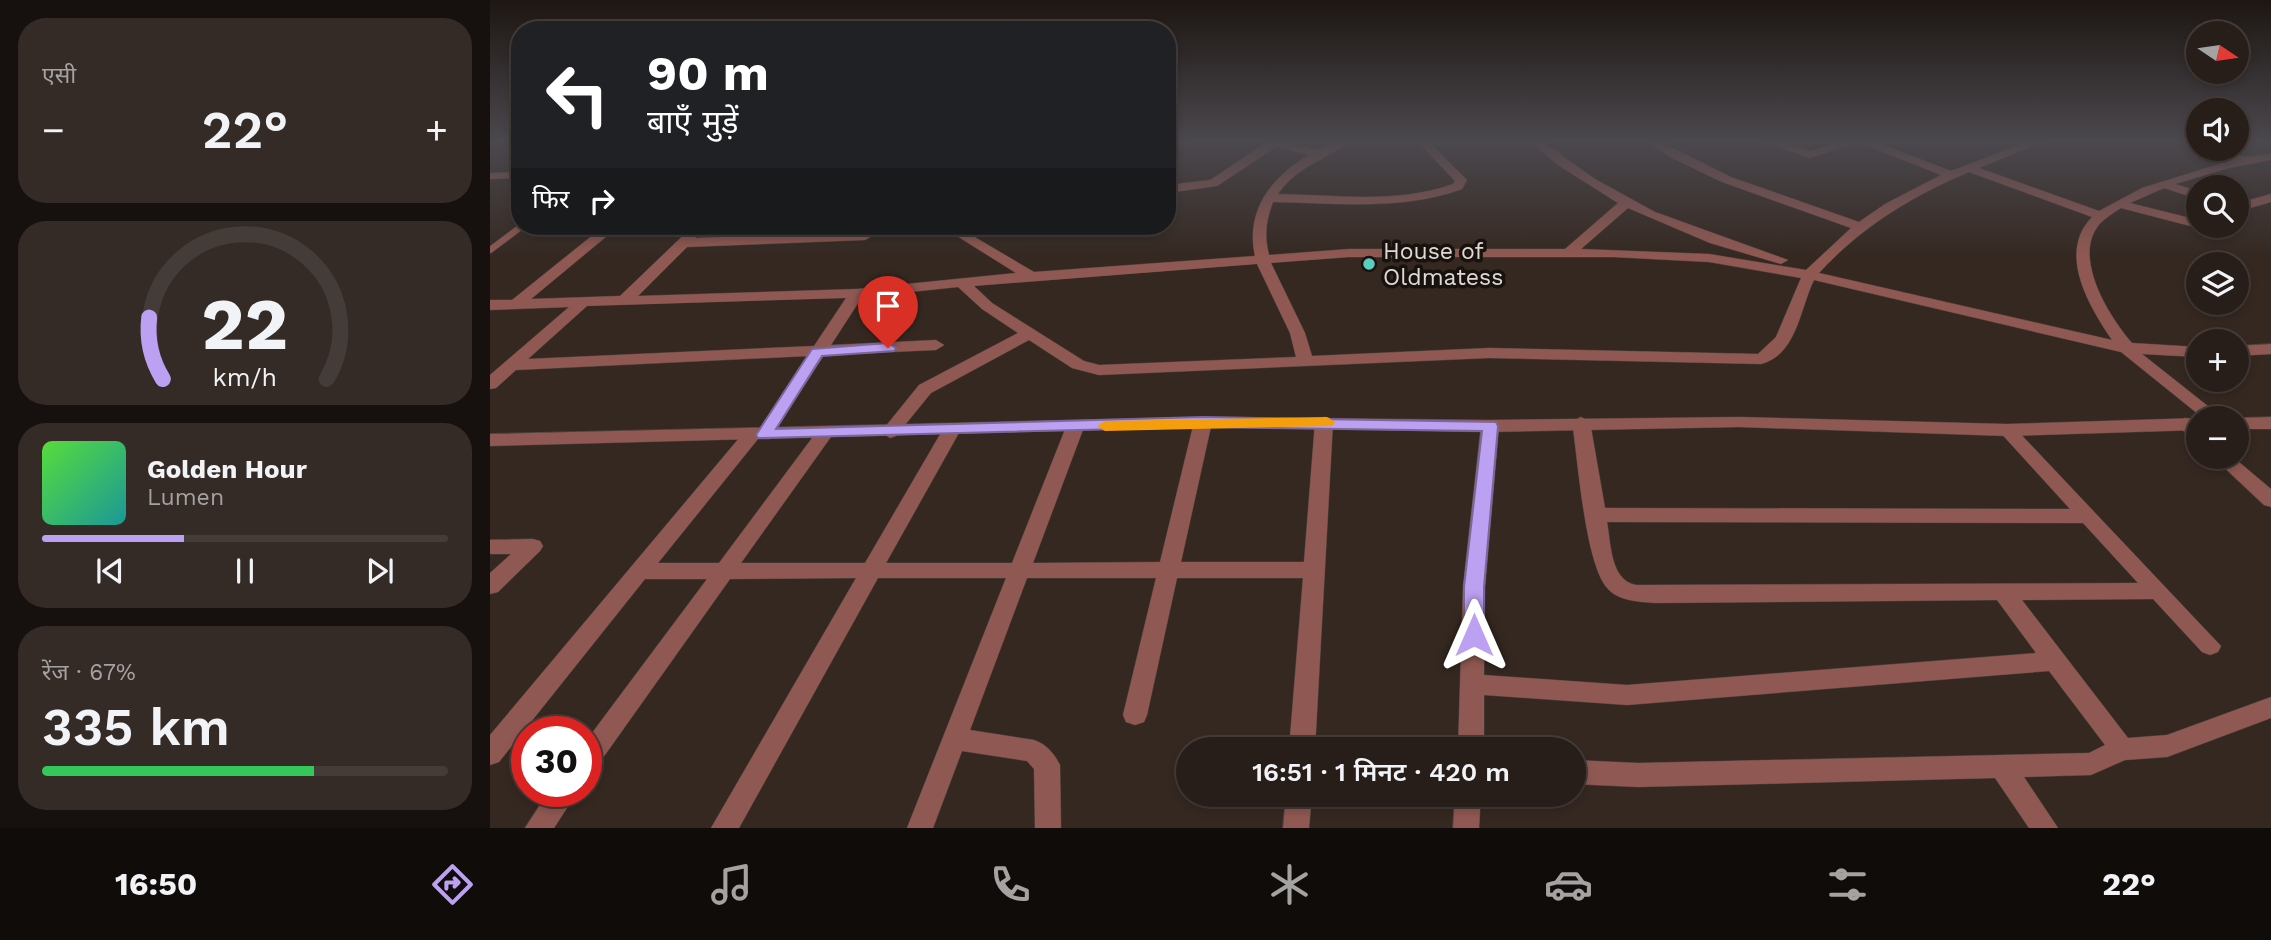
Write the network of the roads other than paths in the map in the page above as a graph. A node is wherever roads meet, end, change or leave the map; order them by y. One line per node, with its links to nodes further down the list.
1 (1218, 180): 10 (street)
2 (1283, 180): 12 (street)
3 (1461, 180): 12 (street)
4 (1587, 180): 14 (street)
5 (1727, 180): 19 (street)
6 (1942, 180): 19 (street)
7 (2001, 180): 17 (street)
8 (2182, 180): 9 (street)
9 (2166, 185): 11 (street); 15 (street)
10 (1176, 188)
11 (2186, 191)
12 (1268, 198): 28 (street)
13 (2271, 198): 16 (street)
14 (1626, 203): 27 (street); 29 (street)
15 (2119, 204): 17 (street); 18 (street)
16 (2249, 204)
17 (2099, 215): 39 (street)
18 (2186, 221)
19 (1859, 226): 29 (street)
20 (511, 234): 26 (lane)
21 (601, 235): 34 (street)
22 (691, 235): 25 (street)
23 (962, 235): 30 (street)
24 (864, 236): 25 (street)
25 (683, 243): 33 (street)
26 (490, 250)
27 (1568, 253): 28 (street); 29 (street)
28 (1262, 259): 30 (street); 44 (street)
29 (1812, 272): 39 (street); 44 (street)
30 (1031, 276): 31 (street)
31 (963, 284): 32 (street); 37 (street)
32 (857, 293): 33 (street); 43 (street)
33 (625, 300): 35 (street)
34 (516, 304): 35 (street); 36 (street)
35 (581, 304): 45 (street)
36 (490, 305)
37 (1030, 333): 44 (street); 58 (street)
38 (936, 345): 43 (street)
39 (2127, 348): 42 (street); 47 (street)
40 (2271, 349): 41 (street)
41 (2249, 350)
42 (2186, 351)
43 (817, 352): 45 (street); 60 (street)
44 (1306, 359)
45 (510, 365): 46 (street)
46 (490, 384)
47 (2199, 406)
48 (1203, 422): 49 (street); 54 (street); 67 (street)
49 (1324, 422): 53 (street); 68 (street)
50 (1581, 422): 53 (street); 56 (street); 64 (street)
51 (2249, 423): 52 (street)
52 (2271, 423)
53 (1490, 426): 78 (street)
54 (1075, 427): 57 (street); 72 (street)
55 (2186, 427): 56 (street)
56 (2007, 430): 65 (street)
57 (951, 431): 58 (street); 71 (street)
58 (890, 432): 59 (street)
59 (824, 433): 60 (street); 70 (street)
60 (757, 435): 61 (street); 69 (street)
61 (490, 440)
62 (2236, 469): 63 (street)
63 (2271, 500)
64 (1595, 515): 65 (street); 75 (street)
65 (2089, 516): 74 (street)
66 (490, 547): 73 (street)
67 (1169, 570): 68 (street); 72 (street); 80 (street)
68 (1315, 570): 81 (street)
69 (639, 571): 70 (street); 86 (street)
70 (724, 571): 71 (street); 83 (street)
71 (871, 571): 72 (street); 93 (street)
72 (1020, 571): 84 (street)
73 (490, 586)
74 (2159, 591): 75 (street); 76 (street)
75 (2003, 592): 77 (street)
76 (2210, 646)
77 (2053, 661): 78 (street); 85 (street)
78 (1474, 684): 82 (street)
79 (2271, 707): 85 (street)
80 (1135, 715)
81 (1303, 737)
82 (1472, 737)
83 (602, 739)
84 (955, 739): 94 (street); 95 (street)
85 (2122, 749): 87 (street)
86 (490, 754)
87 (2001, 766): 88 (street); 98 (street)
88 (1586, 773)
89 (553, 807): 92 (street)
90 (1298, 807): 96 (street)
91 (1467, 807): 97 (street)
92 (538, 828)
93 (724, 828)
94 (920, 828)
95 (1048, 828)
96 (1296, 828)
97 (1466, 828)
98 (2045, 828)

